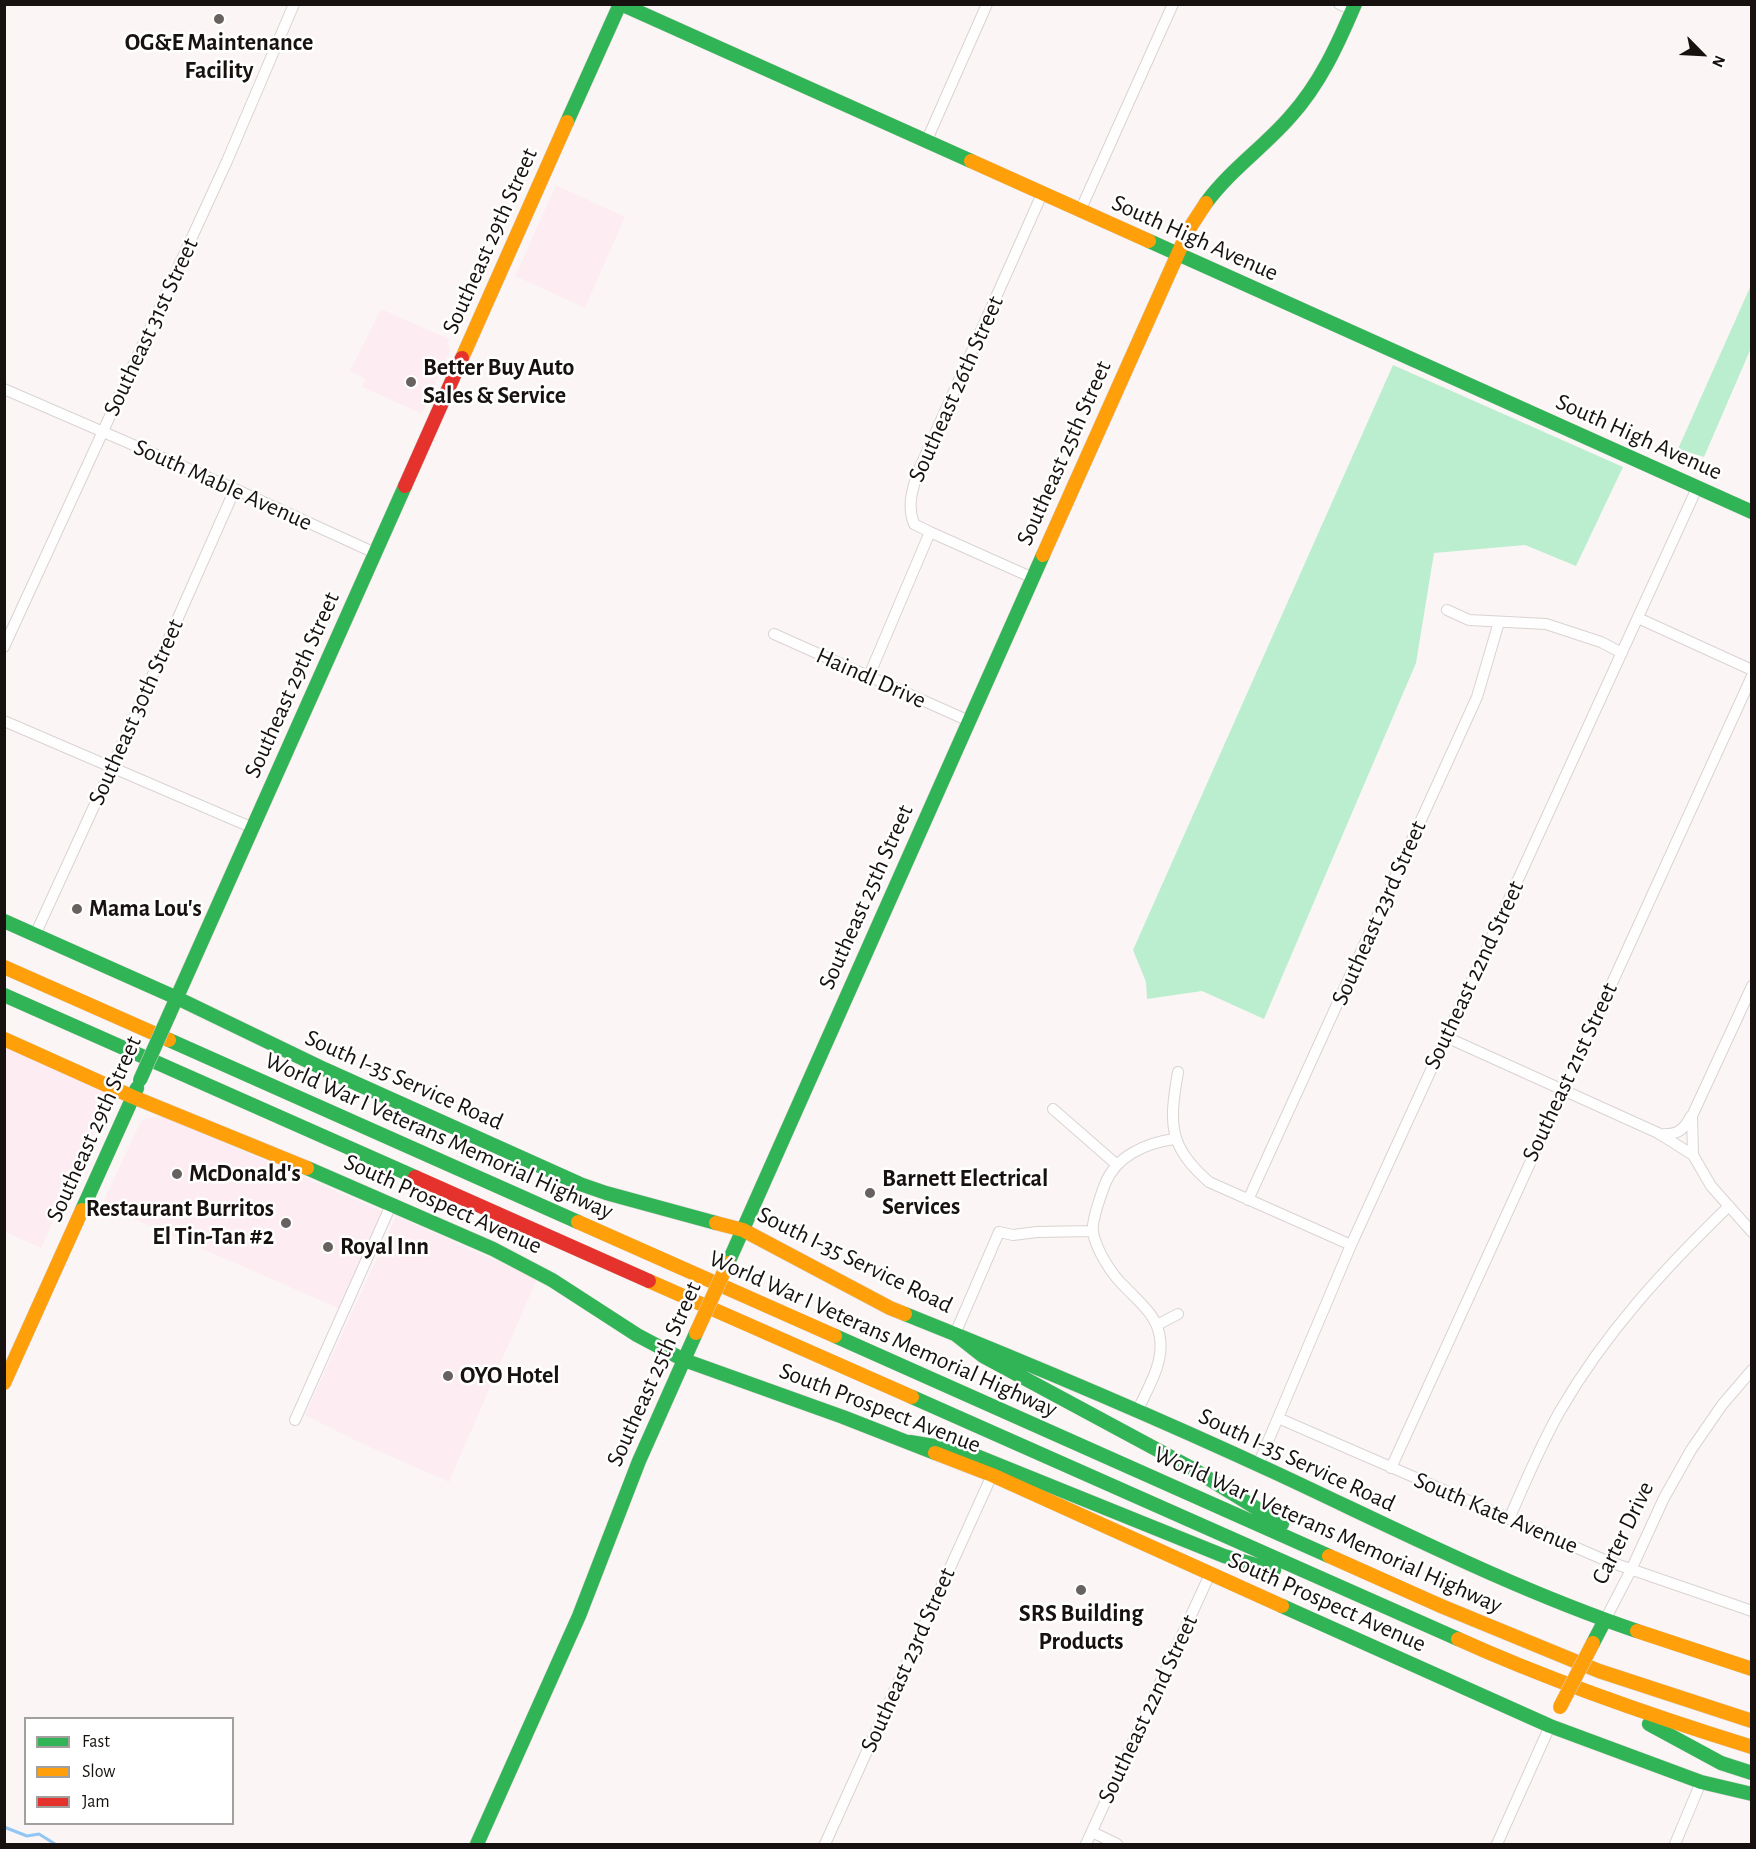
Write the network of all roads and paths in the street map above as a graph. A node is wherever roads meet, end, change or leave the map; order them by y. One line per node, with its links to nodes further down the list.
1 (294, 4): 12 (street, Southeast 31st Street)
2 (620, 4): 7 (main road, South High Avenue); 17 (main road, Southeast 29th Street)
3 (987, 4): 7 (street)
4 (1173, 4): 9 (street)
5 (1339, 4): 6 (street)
6 (1354, 7): 10 (main road, Southeast 25th Street)
7 (926, 142): 8 (main road, South High Avenue)
8 (1042, 194): 9 (main road, South High Avenue); 16 (street, Southeast 26th Street)
9 (1080, 212): 10 (main road, South High Avenue)
10 (1177, 255): 13 (main road, South High Avenue); 18 (main road, Southeast 25th Street)
11 (4, 389): 12 (street, South Mable Avenue)
12 (103, 432): 14 (street, South Mable Avenue); 23 (street, Southeast 31st Street)
13 (1696, 488): 15 (main road, South High Avenue); 20 (street, Southeast 22nd Street)
14 (235, 489): 17 (street, South Mable Avenue); 30 (street, Southeast 30th Street)
15 (1751, 511)
16 (930, 532): 18 (street); 27 (street)
17 (375, 553): 31 (main road, Southeast 29th Street)
18 (1033, 578): 29 (main road, Southeast 25th Street)
19 (1447, 610): 21 (street)
20 (1638, 618): 24 (street, Southeast 22nd Street); 25 (street)
21 (1499, 622): 24 (street); 49 (street, Southeast 23rd Street)
22 (774, 634): 27 (street, Haindl Drive)
23 (4, 647)
24 (1622, 653): 38 (street, Southeast 22nd Street)
25 (1752, 670)
26 (1752, 676): 41 (street, Southeast 21st Street)
27 (868, 678): 29 (street, Haindl Drive)
28 (4, 721): 30 (street)
29 (969, 721): 52 (main road, Southeast 25th Street)
30 (112, 767): 31 (street); 33 (street, Southeast 30th Street)
31 (253, 828): 37 (main road, Southeast 29th Street)
32 (4, 921): 33 (main road, South I-35 Service Road)
33 (35, 935): 37 (main road, South I-35 Service Road)
34 (4, 967): 70 (main road, World War I Veterans Memorial Highway)
35 (1752, 986): 44 (street)
36 (4, 995): 73 (main road, World War I Veterans Memorial Highway)
37 (177, 998): 42 (main road, Southeast 29th Street, bridge); 52 (main road, South I-35 Service Road)
38 (1446, 1037): 41 (street); 55 (street, Southeast 22nd Street)
39 (4, 1039): 42 (main road, South Prospect Avenue)
40 (1178, 1072): 46 (street)
41 (1562, 1089): 45 (street); 67 (street, Southeast 21st Street)
42 (133, 1097): 50 (main road, South Prospect Avenue); 61 (main road, Southeast 29th Street)
43 (1053, 1109): 48 (street)
44 (1692, 1116): 45 (street); 47 (street)
45 (1658, 1134): 47 (street)
46 (1174, 1139): 48 (street); 49 (street)
47 (1693, 1155): 51 (street)
48 (1116, 1164): 53 (street)
49 (1248, 1200): 55 (street)
50 (391, 1205): 59 (main road, South Prospect Avenue); 64 (street)
51 (1729, 1206): 54 (street); 69 (street)
52 (743, 1230): 58 (main road, South I-35 Service Road); 59 (main road, Southeast 25th Street, bridge)
53 (1092, 1231): 57 (street); 58 (street)
54 (1752, 1232)
55 (1351, 1245): 63 (street, Southeast 22nd Street)
56 (1178, 1314): 57 (street)
57 (1157, 1325): 62 (street)
58 (955, 1334): 62 (main road, South I-35 Service Road); 70 (main road)
59 (684, 1360): 65 (main road, South Prospect Avenue); 85 (main road, Southeast 25th Street)
60 (1752, 1370): 71 (street, Carter Drive)
61 (4, 1383)
62 (1137, 1412): 66 (main road, South I-35 Service Road)
63 (1278, 1418): 66 (street, Southeast 22nd Street); 67 (street, South Kate Avenue)
64 (295, 1420)
65 (910, 1442): 68 (main road, South Prospect Avenue); 73 (main road)
66 (1258, 1465): 75 (main road, South I-35 Service Road)
67 (1391, 1468): 69 (street, South Kate Avenue)
68 (992, 1475): 72 (main road, South Prospect Avenue); 86 (street, Southeast 23rd Street)
69 (1509, 1519): 71 (street, South Kate Avenue)
70 (1348, 1564): 78 (main road, World War I Veterans Memorial Highway)
71 (1631, 1570): 74 (street, South Kate Avenue); 75 (street, Carter Drive)
72 (1210, 1574): 79 (main road, South Prospect Avenue); 84 (street, Southeast 22nd Street)
73 (1335, 1586): 77 (main road, World War I Veterans Memorial Highway)
74 (1752, 1611)
75 (1605, 1620): 76 (main road, South I-35 Service Road); 79 (main road, Carter Drive, bridge)
76 (1752, 1669)
77 (1591, 1693): 80 (main road, World War I Veterans Memorial Highway); 81 (main road)
78 (1752, 1721)
79 (1550, 1726): 82 (main road, South Prospect Avenue); 89 (street)
80 (1752, 1747)
81 (1752, 1773)
82 (1701, 1782): 83 (main road, South Prospect Avenue); 90 (street)
83 (1752, 1794)
84 (1092, 1832): 87 (street, Southeast 22nd Street); 88 (street)
85 (477, 1845)
86 (825, 1845)
87 (1086, 1845)
88 (1117, 1845)
89 (1497, 1845)
90 (1675, 1845)

